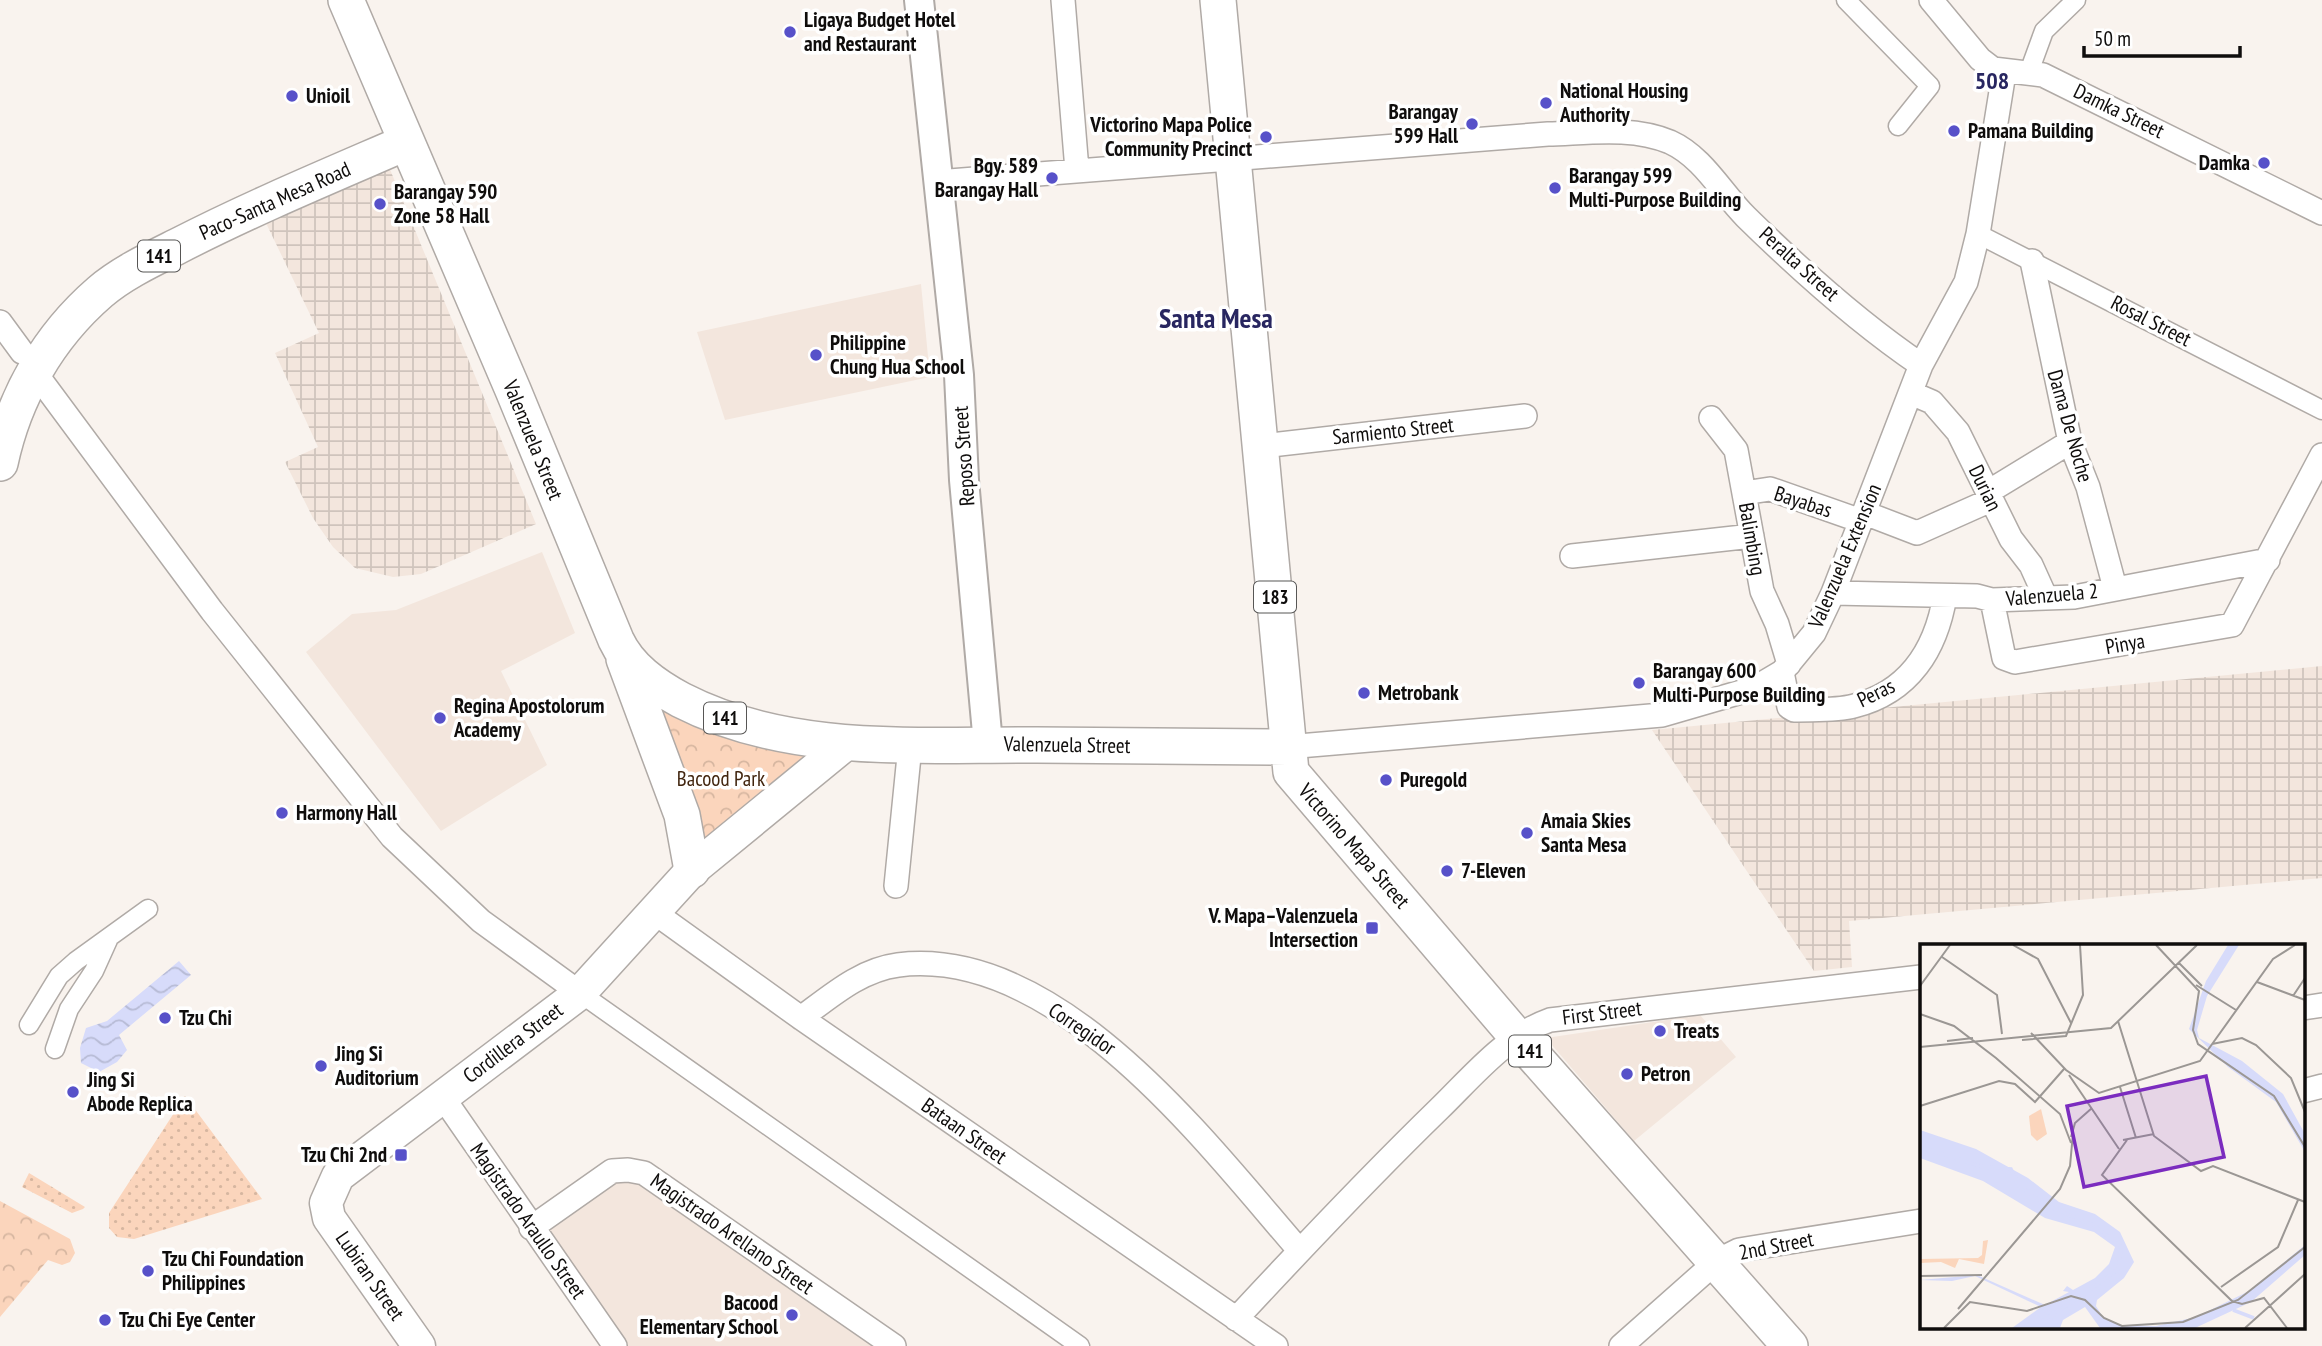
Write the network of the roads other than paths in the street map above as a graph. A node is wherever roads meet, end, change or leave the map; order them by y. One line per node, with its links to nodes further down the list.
1 (346, 0): 11 (main road, Valenzuela Street)
2 (919, 0): 14 (street, Reposo Street)
3 (1063, 0): 13 (street)
4 (1218, 0): 12 (main road, Victorino Mapa Street / 183)
5 (1846, 0): 10 (street)
6 (1931, 0): 9 (street)
7 (2076, 0): 8 (street)
8 (2029, 72): 9 (street, Damka Street); 15 (street, Damka Street)
9 (2004, 73): 16 (street, Valenzuela Extension)
10 (1898, 126)
11 (402, 134): 19 (main road, Paco-Santa Mesa Road / 141); 41 (main road, Valenzuela Street / 141)
12 (1232, 157): 13 (street, Peralta Street); 20 (street, Peralta Street); 27 (main road, Victorino Mapa Street / 183)
13 (1077, 170): 14 (street, Peralta Street)
14 (937, 182): 44 (street, Reposo Street)
15 (2322, 213)
16 (1978, 234): 17 (street, Rosal Street); 20 (street, Valenzuela Extension)
17 (2032, 261): 23 (street, Rosal Street); 26 (street, Dama De Noche)
18 (0, 322): 19 (street)
19 (28, 361): 21 (main road, Paco-Santa Mesa Road / 141); 29 (main road, Paco-Santa Mesa Road / 141); 53 (street)
20 (1921, 365): 22 (street, Valenzuela Extension)
21 (0, 391)
22 (1911, 393): 31 (street, Durian); 32 (street, Valenzuela Extension)
23 (2322, 410)
24 (1525, 416): 27 (street, Sarmiento Street)
25 (1711, 418): 30 (street, Balimbing)
26 (2070, 442): 31 (street, Bayabas); 36 (street, Dama De Noche)
27 (1262, 446): 46 (main road, Victorino Mapa Street / 183)
28 (2322, 455): 35 (street)
29 (0, 461)
30 (1744, 493): 32 (street, Bayabas); 33 (street, Balimbing)
31 (1989, 496): 32 (street, Bayabas); 39 (street, Durian)
32 (1863, 517): 37 (street, Valenzuela Extension)
33 (1752, 536): 34 (street); 42 (street, Balimbing)
34 (1572, 556)
35 (2268, 560): 36 (street, Valenzuela 2); 40 (street, Pinya)
36 (2115, 589): 39 (street, Valenzuela 2)
37 (1833, 593): 38 (street, Valenzuela 2); 42 (street, Valenzuela Extension)
38 (1945, 596): 40 (street, Valenzuela 2); 42 (street, Peras)
39 (2045, 596): 40 (street, Valenzuela 2)
40 (1992, 600)
41 (621, 653): 43 (main road, Valenzuela Street / 141); 47 (main road)
42 (1786, 668): 46 (street, Valenzuela Extension)
43 (846, 743): 45 (main road, Valenzuela Street / 141); 47 (main road)
44 (988, 744): 45 (main road, Valenzuela Street / 141); 46 (main road, Valenzuela Street / 141)
45 (910, 746): 48 (street)
46 (1287, 747): 58 (main road, Victorino Mapa Street / 141)
47 (692, 870): 50 (main road, Cordillera Street)
48 (897, 886)
49 (148, 909): 51 (street)
50 (655, 913): 53 (main road, Cordillera Street); 56 (street, Bataan Street)
51 (109, 937): 57 (street); 59 (street)
52 (1920, 977): 58 (street, First Street)
53 (580, 993): 62 (main road, Cordillera Street); 72 (street)
54 (2322, 1005): 55 (street)
55 (2304, 1008)
56 (801, 1018): 66 (street, Corregidor); 68 (street, Bataan Street)
57 (29, 1025)
58 (1517, 1037): 66 (street, First Street); 67 (main road, Victorino Mapa Street / 141)
59 (55, 1049)
60 (2322, 1086): 61 (street)
61 (2304, 1091)
62 (442, 1096): 63 (main road, Cordillera Street); 65 (street, Magistrado Araullo Street)
63 (327, 1203): 69 (main road, Lubiran Street)
64 (1920, 1221): 67 (street, 2nd Street)
65 (531, 1228): 70 (street, Magistrado Araullo Street); 71 (street, Magistrado Arellano Street)
66 (1299, 1250): 68 (street, First Street)
67 (1717, 1261): 74 (street, 2nd Street); 75 (main road, Victorino Mapa Street / 141)
68 (1236, 1319): 73 (street, Bataan Street)
69 (419, 1346)
70 (615, 1346)
71 (894, 1346)
72 (1080, 1346)
73 (1276, 1346)
74 (1621, 1346)
75 (1790, 1346)

